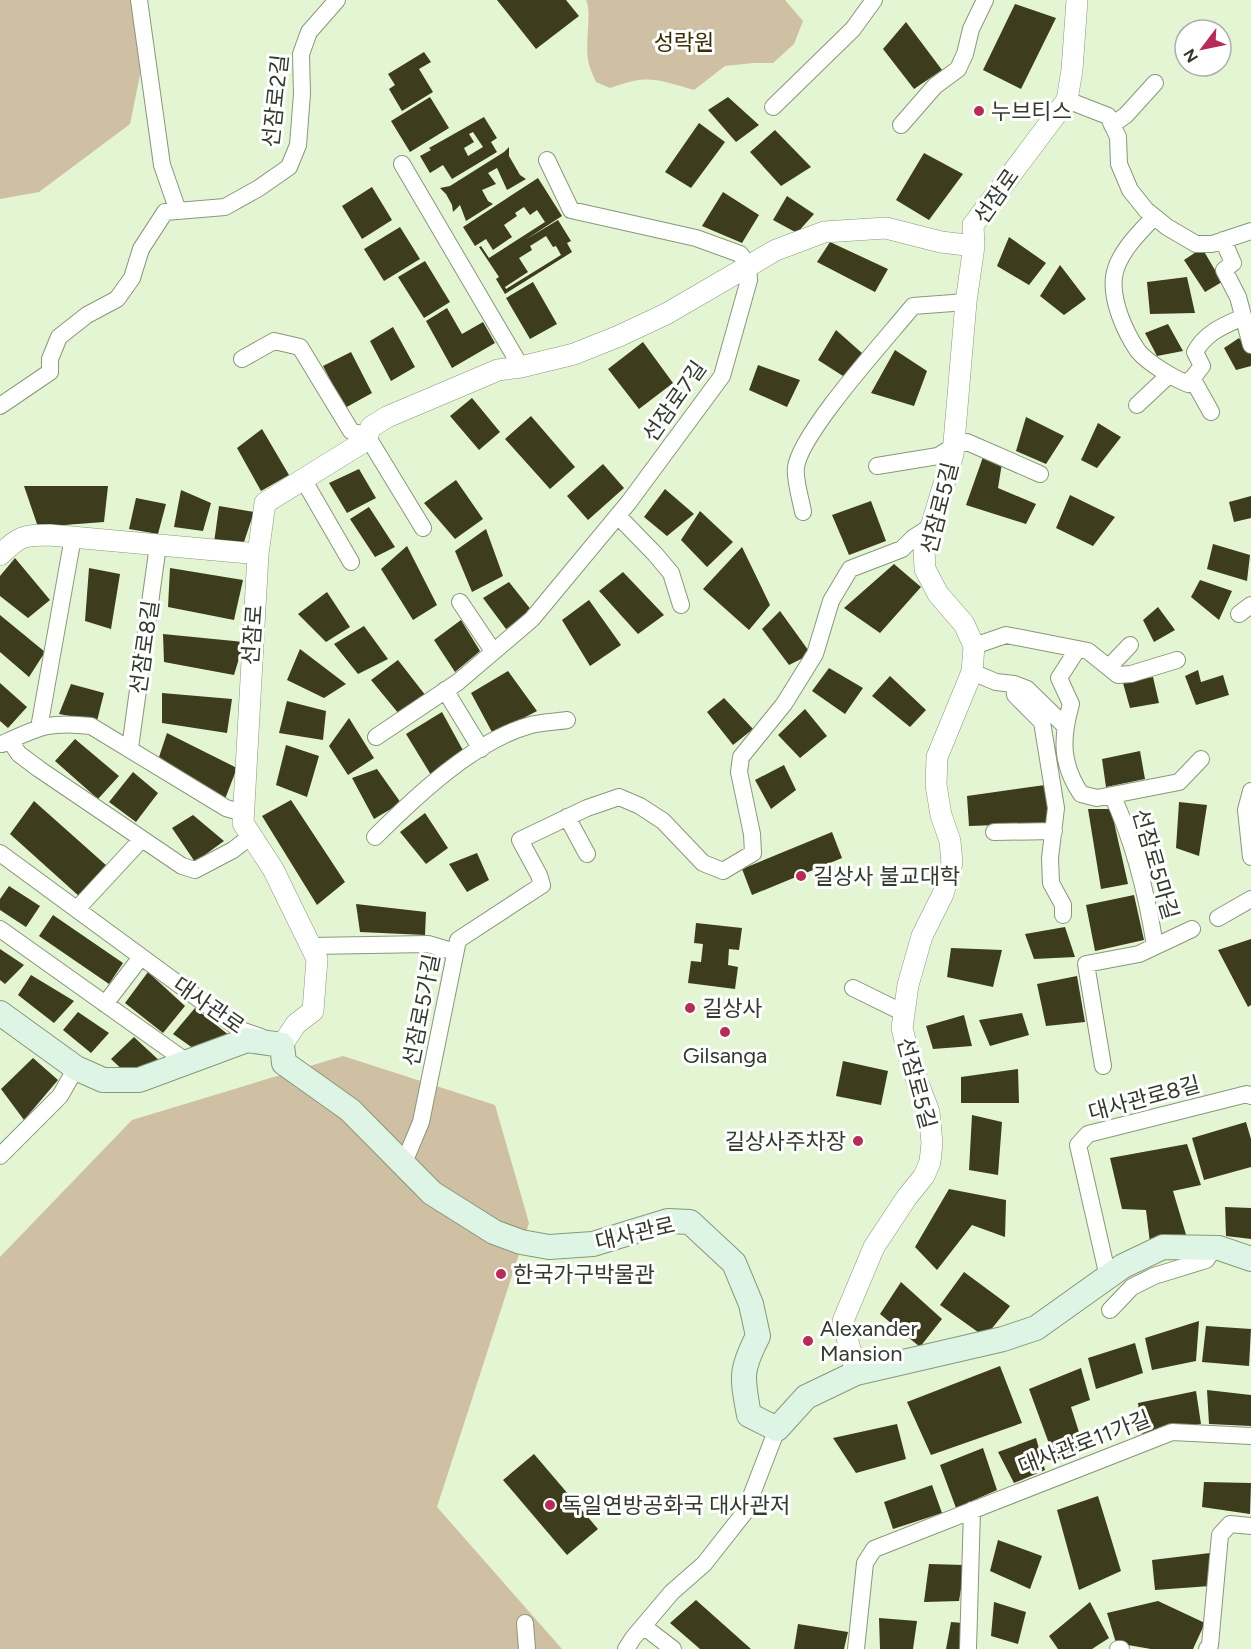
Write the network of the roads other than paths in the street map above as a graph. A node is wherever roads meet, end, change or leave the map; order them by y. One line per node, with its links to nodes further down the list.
1 (139, 0): 13 (street)
2 (337, 0): 13 (street, 선잠로2길)
3 (874, 0): 8 (street)
4 (985, 0): 9 (street)
5 (1077, 0): 7 (street, 선잠로)
6 (1155, 83): 10 (street)
7 (1067, 100): 10 (street); 17 (street, 선잠로)
8 (773, 107)
9 (902, 125)
10 (1112, 125): 14 (street)
11 (547, 160): 18 (street)
12 (402, 164): 23 (street)
13 (178, 211): 27 (street, 선잠로2길)
14 (1154, 217): 16 (street); 24 (street)
15 (1251, 231): 16 (street)
16 (1223, 240): 20 (street)
17 (974, 246): 18 (street, 선잠로); 19 (street, 선잠로5길)
18 (748, 265): 23 (street, 선잠로); 35 (street, 선잠로7길)
19 (966, 302): 30 (street, 선잠로5길); 34 (street)
20 (1243, 317): 21 (street); 25 (street)
21 (1251, 345)
22 (242, 359): 29 (street)
23 (522, 367): 29 (street, 선잠로)
24 (1169, 375): 25 (street); 26 (street)
25 (1192, 378): 28 (street)
26 (1137, 405)
27 (0, 406)
28 (1211, 412)
29 (367, 436): 33 (street, 선잠로); 37 (street)
30 (954, 446): 31 (street, 선잠로5길); 32 (street, 선잠로5길); 36 (street, 선잠로5길)
31 (877, 466)
32 (1040, 474)
33 (303, 479): 40 (street, 선잠로); 42 (street)
34 (803, 512)
35 (618, 516): 44 (street); 48 (street, 선잠로7길)
36 (933, 525): 46 (street, 선잠로5길); 65 (street, 선잠로5가길)
37 (423, 528)
38 (73, 537): 39 (street); 41 (street); 56 (street)
39 (158, 545): 40 (street); 59 (street, 선잠로8길)
40 (258, 554): 64 (street, 선잠로)
41 (0, 555)
42 (351, 562)
43 (460, 602): 48 (street)
44 (681, 605)
45 (1130, 645): 50 (street)
46 (974, 646): 47 (street); 51 (street, 선잠로5길)
47 (1077, 650): 50 (street); 55 (street)
48 (494, 651): 53 (street, 선잠로7길)
49 (1177, 660): 50 (street)
50 (1109, 667)
51 (972, 672): 52 (street); 87 (street, 선잠로5길)
52 (1014, 684): 55 (street); 66 (street)
53 (445, 690): 57 (street, 선잠로7길); 60 (street)
54 (567, 720): 60 (street)
55 (1065, 726): 63 (street, 선잠로5마길)
56 (39, 728): 58 (street); 59 (street)
57 (376, 737)
58 (5, 743): 70 (street)
59 (130, 748): 64 (street)
60 (481, 749): 69 (street)
61 (1201, 759): 63 (street, 선잠로5마길)
62 (1251, 791): 73 (street)
63 (1112, 795): 81 (street, 선잠로5마길)
64 (243, 813): 68 (street, 선잠로)
65 (567, 817): 72 (street); 82 (street, 선잠로5가길)
66 (1054, 831): 67 (street); 76 (street)
67 (994, 832)
68 (251, 836): 70 (street); 80 (street, 선잠로)
69 (375, 837)
70 (142, 839): 75 (street)
71 (0, 853): 75 (street, 대사관로)
72 (587, 854)
73 (1251, 857)
74 (1251, 899): 77 (street, 선잠로5마길)
75 (77, 909): 83 (street, 대사관로)
76 (1063, 915)
77 (1218, 918)
78 (0, 929): 85 (street)
79 (1192, 929): 81 (street, 선잠로5마길)
80 (311, 946): 82 (street); 88 (street, 선잠로)
81 (1155, 946): 90 (street, 선잠로5마길)
82 (455, 952): 94 (street, 선잠로5가길)
83 (141, 957): 85 (street); 88 (street, 대사관로)
84 (853, 988): 87 (street)
85 (105, 1004): 89 (street)
86 (0, 1013): 91 (main road, 대사관로)
87 (904, 1013): 99 (street, 선잠로5길)
88 (282, 1045): 89 (main road, 대사관로); 94 (main road, 대사관로)
89 (187, 1062): 91 (main road, 대사관로)
90 (1103, 1066)
91 (76, 1068): 93 (street)
92 (1251, 1096): 97 (street, 대사관로8길)
93 (0, 1156)
94 (404, 1165): 100 (main road, 대사관로)
95 (1214, 1248): 96 (main road); 97 (main road); 98 (street)
96 (1251, 1258)
97 (1108, 1278): 99 (main road)
98 (1110, 1310)
99 (856, 1373): 100 (main road)
100 (777, 1429): 105 (street)
101 (1251, 1436): 102 (street, 대사관로11가길)
102 (972, 1510): 109 (street, 대사관로11가길); 110 (street)
103 (1251, 1526): 111 (street)
104 (525, 1623): 106 (street)
105 (643, 1626): 107 (street); 108 (street)
106 (526, 1649)
107 (626, 1649)
108 (673, 1649)
109 (856, 1649)
110 (968, 1649)
111 (1207, 1649)

